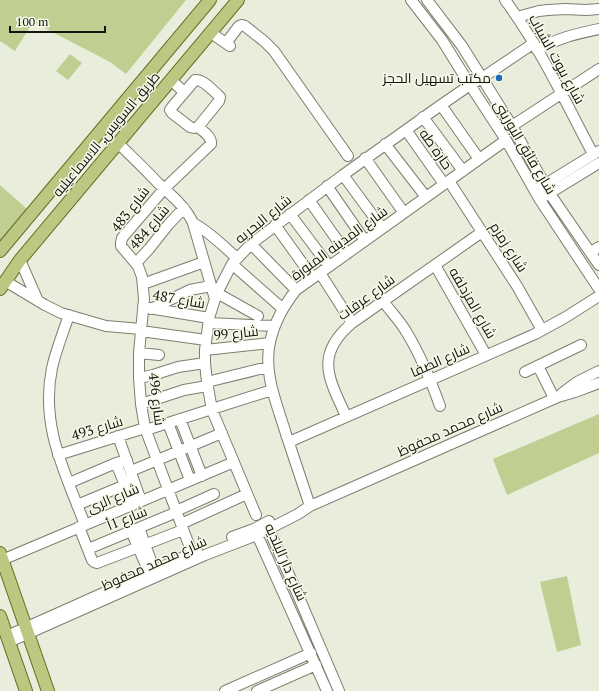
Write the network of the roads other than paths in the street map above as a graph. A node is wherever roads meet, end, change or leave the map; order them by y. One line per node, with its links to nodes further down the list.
1 (210, 0): 9 (main road); 52 (main road, طريق السويس, الاسماعيليه)
2 (238, 0): 9 (main road, طريق السويس, الاسماعيليه)
3 (411, 0): 16 (street, شارع فائق البورينى)
4 (427, 0): 14 (street, شارع فائق البورينى)
5 (505, 0): 8 (street, شارع بيوت الشباب)
6 (564, 4): 7 (street); 8 (street)
7 (599, 9)
8 (517, 17): 12 (street, شارع بيوت الشباب)
9 (223, 19): 11 (main road, طريق السويس, الاسماعيليه)
10 (599, 29): 12 (street, شارع البحريه)
11 (212, 33): 15 (main road, طريق السويس, الاسماعيليه); 27 (street)
12 (536, 47): 14 (street, شارع البحريه); 18 (street, شارع بيوت الشباب)
13 (599, 69): 18 (street)
14 (482, 78): 16 (street, شارع البحريه); 21 (street, شارع فائق البورينى)
15 (171, 80): 17 (street); 25 (main road, طريق السويس, الاسماعيليه)
16 (470, 85): 19 (street, شارع البحريه); 24 (street, شارع فائق البورينى)
17 (184, 92): 22 (street); 22 (street)
18 (562, 94): 21 (street); 28 (street, شارع بيوت الشباب)
19 (440, 105): 20 (street, شارع البحريه); 30 (street)
20 (423, 117): 23 (street, شارع البحريه); 31 (street)
21 (512, 126): 36 (street, شارع فائق البورينى)
22 (198, 127): 35 (street, شارع 483)
23 (406, 130): 26 (street, شارع البحريه); 33 (street, حارة طه)
24 (506, 140): 30 (street, شارع المدينه المنورة); 37 (street, شارع فائق البورينى)
25 (118, 143): 35 (street); 54 (main road, طريق السويس, الاسماعيليه)
26 (385, 144): 29 (street, شارع البحريه); 38 (street)
27 (348, 156)
28 (597, 156): 36 (street)
29 (365, 158): 32 (street, شارع البحريه); 42 (street)
30 (479, 159): 31 (street, شارع المدينه المنورة)
31 (463, 171): 33 (street, شارع المدينه المنورة)
32 (342, 175): 34 (street, شارع البحريه); 46 (street)
33 (447, 183): 38 (street, شارع المدينه المنورة); 47 (street, شارع زمزم)
34 (327, 186): 39 (street, شارع البحريه); 48 (street)
35 (164, 189): 41 (street); 50 (street, شارع 483)
36 (547, 189): 37 (street); 40 (street); 51 (street, شارع فائق البورينى)
37 (535, 190): 40 (street, شارع فائق البورينى)
38 (426, 198): 42 (street, شارع المدينه المنورة)
39 (309, 200): 43 (street, شارع البحريه); 53 (street)
40 (540, 200): 64 (street, شارع فائق البورينى)
41 (184, 208): 44 (street); 57 (street, شارع 484)
42 (404, 213): 46 (street, شارع المدينه المنورة)
43 (290, 214): 45 (street, شارع البحريه); 60 (street)
44 (193, 223): 55 (street); 56 (street)
45 (275, 225): 49 (street, شارع البحريه); 61 (street)
46 (382, 228): 48 (street, شارع المدينه المنورة)
47 (482, 232): 58 (street, شارع عرفات); 78 (street, شارع زمزم)
48 (365, 241): 53 (street, شارع المدينه المنورة)
49 (251, 244): 55 (street, شارع البحريه); 65 (street)
50 (123, 248): 57 (street, شارع 496)
51 (595, 250): 59 (street, شارع فائق البورينى)
52 (0, 251)
53 (347, 254): 60 (street, شارع المدينه المنورة)
54 (20, 260): 63 (main road, طريق السويس, الاسماعيليه); 68 (street)
55 (235, 261): 66 (street, شارع البحريه); 71 (street)
56 (204, 262): 62 (street); 66 (street)
57 (136, 263): 62 (street, شارع 496)
58 (435, 265): 69 (street, شارع عرفات); 84 (street, شارع المزدلفه)
59 (599, 265)
60 (329, 266): 61 (street, شارع المدينه المنورة)
61 (316, 276): 65 (street, شارع المدينه المنورة); 75 (street)
62 (143, 284): 70 (street, شارع 496)
63 (2, 285): 68 (street, شارع 99)
64 (599, 289)
65 (296, 290): 71 (street, شارع المدينه المنورة)
66 (214, 292): 70 (street); 73 (street); 74 (street, شارع البحريه)
67 (599, 296): 78 (street, شارع الصفا)
68 (38, 301): 72 (street, شارع 99)
69 (383, 301): 75 (street, شارع عرفات); 91 (street)
70 (147, 308): 74 (street, شارع 487); 77 (street, شارع 496)
71 (283, 308): 76 (street, شارع المدينه المنورة)
72 (69, 315): 77 (street, شارع 99); 108 (street)
73 (258, 316)
74 (209, 321): 76 (street, شارع 487); 80 (street, شارع البحريه)
75 (352, 323): 99 (street, شارع عرفات)
76 (274, 326): 79 (street, شارع المدينه المنورة)
77 (141, 330): 80 (street, شارع 99); 82 (street, شارع 496)
78 (542, 330): 84 (street, شارع الصفا)
79 (270, 343): 80 (street, شارع 99); 87 (street, شارع المدينه المنورة)
80 (206, 345): 85 (street, شارع البحريه)
81 (581, 345): 86 (street)
82 (139, 353): 83 (street); 90 (street, شارع 496)
83 (159, 355)
84 (486, 355): 91 (street, شارع الصفا)
85 (205, 363): 90 (street); 93 (street, شارع البحريه)
86 (538, 366): 89 (street); 95 (street)
87 (268, 367): 93 (street); 94 (street, شارع المدينه المنورة)
88 (599, 371): 95 (street, شارع محمد محفوظ)
89 (525, 372)
90 (139, 378): 96 (street, شارع 496)
91 (431, 380): 97 (street); 99 (street, شارع الصفا)
92 (599, 383): 95 (street, شارع محمد محفوظ)
93 (207, 384): 96 (street); 98 (street, شارع البحريه)
94 (272, 390): 98 (street, شارع 493); 105 (street, شارع المدينه المنورة)
95 (556, 398): 122 (street, شارع محمد محفوظ)
96 (141, 404): 102 (street, شارع 496)
97 (440, 406)
98 (212, 410): 100 (street, شارع 493); 103 (street, شارع البحريه)
99 (346, 416): 105 (street, شارع الصفا)
100 (180, 419): 101 (street, شارع 493); 106 (street)
101 (168, 423): 102 (street, شارع 493); 107 (street)
102 (146, 429): 104 (street, شارع 493); 110 (street, شارع 496)
103 (222, 434): 106 (street); 111 (street, شارع البحريه)
104 (118, 436): 108 (street, شارع 493); 109 (street)
105 (289, 442): 122 (street, شارع المدينه المنورة)
106 (191, 447): 107 (street); 114 (street)
107 (179, 452): 110 (street); 115 (street)
108 (58, 454): 116 (street)
109 (127, 460): 112 (street); 113 (street)
110 (158, 461): 113 (street); 118 (street, شارع 496)
111 (234, 462): 114 (street, شارع الرى); 119 (street, شارع البحريه)
112 (116, 463): 116 (street); 117 (street)
113 (131, 471): 120 (street)
114 (202, 476): 115 (street, شارع الرى)
115 (190, 480): 118 (street, شارع الرى)
116 (69, 483): 121 (street)
117 (125, 485): 120 (street); 121 (street)
118 (168, 490): 120 (street, شارع الرى); 124 (street, شارع 496)
119 (248, 494): 123 (street); 125 (street, شارع البحريه)
120 (137, 503): 126 (street, شارع الرى)
121 (78, 505): 126 (street)
122 (310, 506): 127 (street, شارع محمد محفوظ)
123 (211, 510): 124 (street, شارع 1أ); 128 (street)
124 (177, 512): 128 (street, شارع 496); 129 (street, شارع 1أ)
125 (256, 515): 127 (street, شارع دار البلديه); 130 (street, شارع دار البلديه)
126 (82, 526): 133 (street); 135 (street, شارع الرى)
127 (267, 526): 130 (street, شارع محمد محفوظ); 138 (street, شارع دار البلديه)
128 (182, 527): 131 (street); 134 (street, شارع 496)
129 (135, 529): 131 (street); 133 (street, شارع 1أ)
130 (256, 532): 132 (street, شارع محمد محفوظ); 139 (street, شارع دار البلديه)
131 (141, 546): 133 (street); 136 (street)
132 (215, 548): 134 (street, شارع محمد محفوظ); 137 (street, شارع محمد محفوظ)
133 (88, 549)
134 (192, 553): 136 (street, شارع محمد محفوظ)
135 (1, 556): 141 (main road)
136 (152, 571): 137 (street, شارع محمد محفوظ)
137 (114, 592): 141 (street, شارع محمد محفوظ)
138 (298, 595): 139 (street); 151 (street, شارع دار البلديه)
139 (287, 601): 143 (street, شارع دار البلديه)
140 (0, 616): 142 (main road)
141 (27, 630): 142 (street, شارع محمد محفوظ); 147 (main road)
142 (8, 639): 146 (main road)
143 (311, 653): 144 (street, شارع دار البلديه); 145 (street)
144 (316, 666): 149 (street); 150 (street, شارع دار البلديه)
145 (240, 688): 148 (street)
146 (26, 691)
147 (48, 691)
148 (227, 691)
149 (257, 691)
150 (328, 691)
151 (339, 691)

